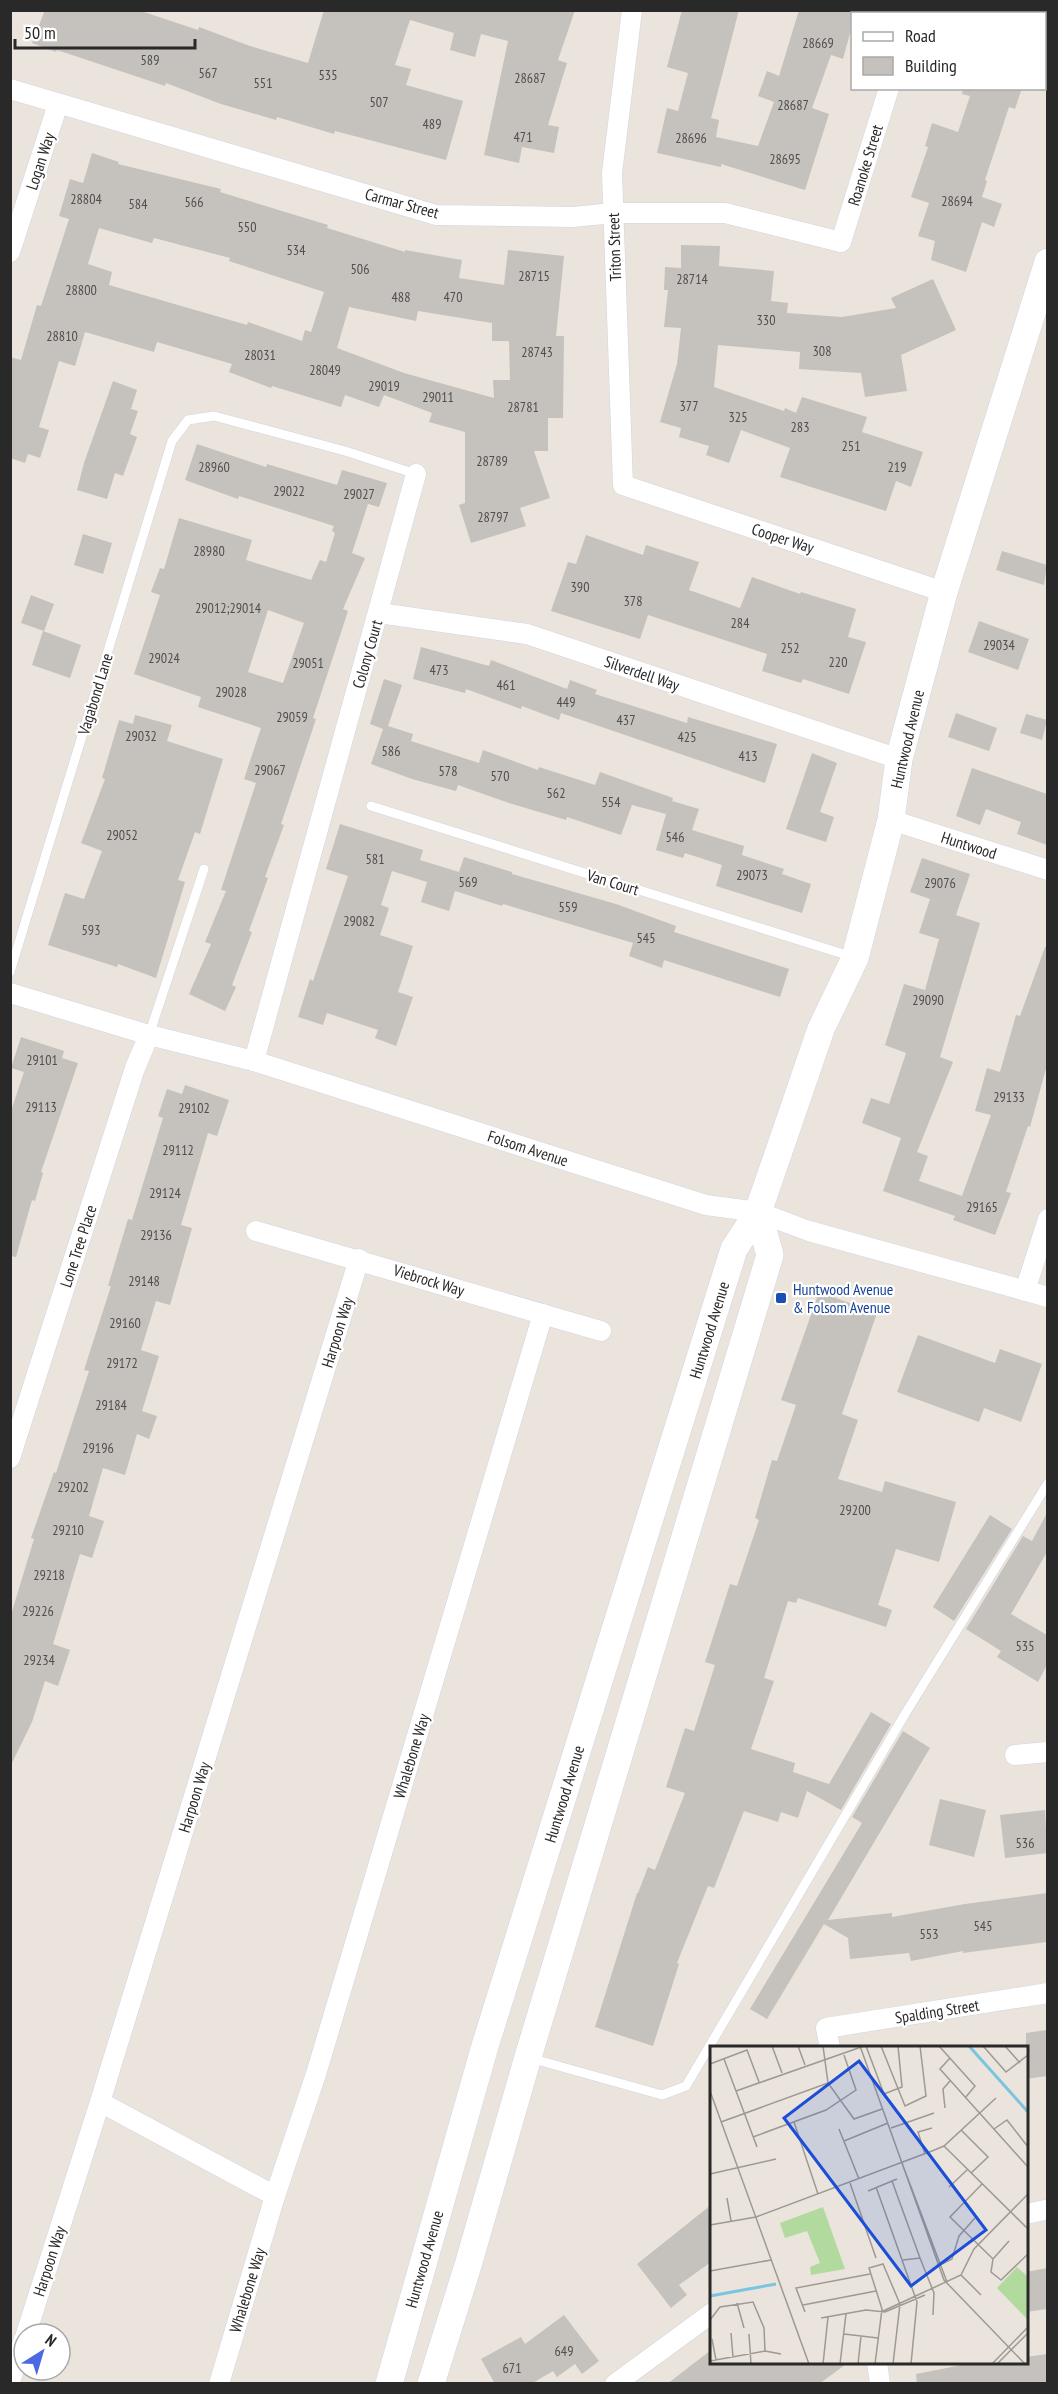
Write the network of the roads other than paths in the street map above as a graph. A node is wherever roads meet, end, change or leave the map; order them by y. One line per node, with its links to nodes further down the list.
1 (633, 10): 5 (street, Triton Street)
2 (10, 89): 4 (street, Carmar Street)
3 (888, 90): 6 (street, Roanoke Street)
4 (58, 104): 5 (street, Carmar Street); 7 (street, Logan Way)
5 (613, 213): 6 (street, Carmar Street); 11 (street, Triton Street)
6 (841, 242)
7 (10, 252)
8 (1047, 262): 12 (street, Huntwood Avenue)
9 (188, 420): 10 (lane, Colony Court); 20 (lane, Vagabond Lane)
10 (416, 474): 13 (street, Colony Court)
11 (622, 485): 12 (street, Cooper Way)
12 (944, 592): 14 (street, Huntwood Avenue)
13 (379, 613): 14 (street, Silverdell Way); 23 (street, Colony Court)
14 (899, 759): 16 (street, Huntwood Avenue)
15 (371, 806): 19 (lane, Van Court)
16 (891, 820): 18 (street, Huntwood); 19 (street, Huntwood Avenue)
17 (204, 868): 22 (lane)
18 (1047, 870)
19 (855, 958): 24 (street, Huntwood Avenue)
20 (10, 972)
21 (10, 993): 22 (street, Folsom Avenue)
22 (149, 1035): 23 (street, Folsom Avenue); 32 (street, Lone Tree Place)
23 (254, 1061): 24 (street, Folsom Avenue)
24 (758, 1212): 28 (street, Folsom Avenue); 38 (street); 45 (street, Huntwood Avenue)
25 (1047, 1219): 28 (street)
26 (256, 1230): 27 (street, Viebrock Way)
27 (359, 1259): 30 (street, Viebrock Way); 39 (street, Harpoon Way)
28 (1024, 1291): 29 (street, Folsom Avenue)
29 (1047, 1297)
30 (543, 1314): 31 (street, Viebrock Way); 40 (street, Whalebone Way)
31 (601, 1331)
32 (10, 1458)
33 (1047, 1484): 38 (lane)
34 (1047, 1752): 35 (street)
35 (1015, 1755)
36 (1047, 1993): 37 (street, Spalding Street)
37 (830, 2046)
38 (528, 2057): 46 (street)
39 (100, 2102): 40 (street); 42 (street, Harpoon Way)
40 (275, 2196): 44 (street, Whalebone Way)
41 (710, 2314): 47 (street)
42 (30, 2322)
43 (877, 2364): 48 (street)
44 (219, 2384)
45 (389, 2384)
46 (431, 2384)
47 (615, 2384)
48 (880, 2384)

